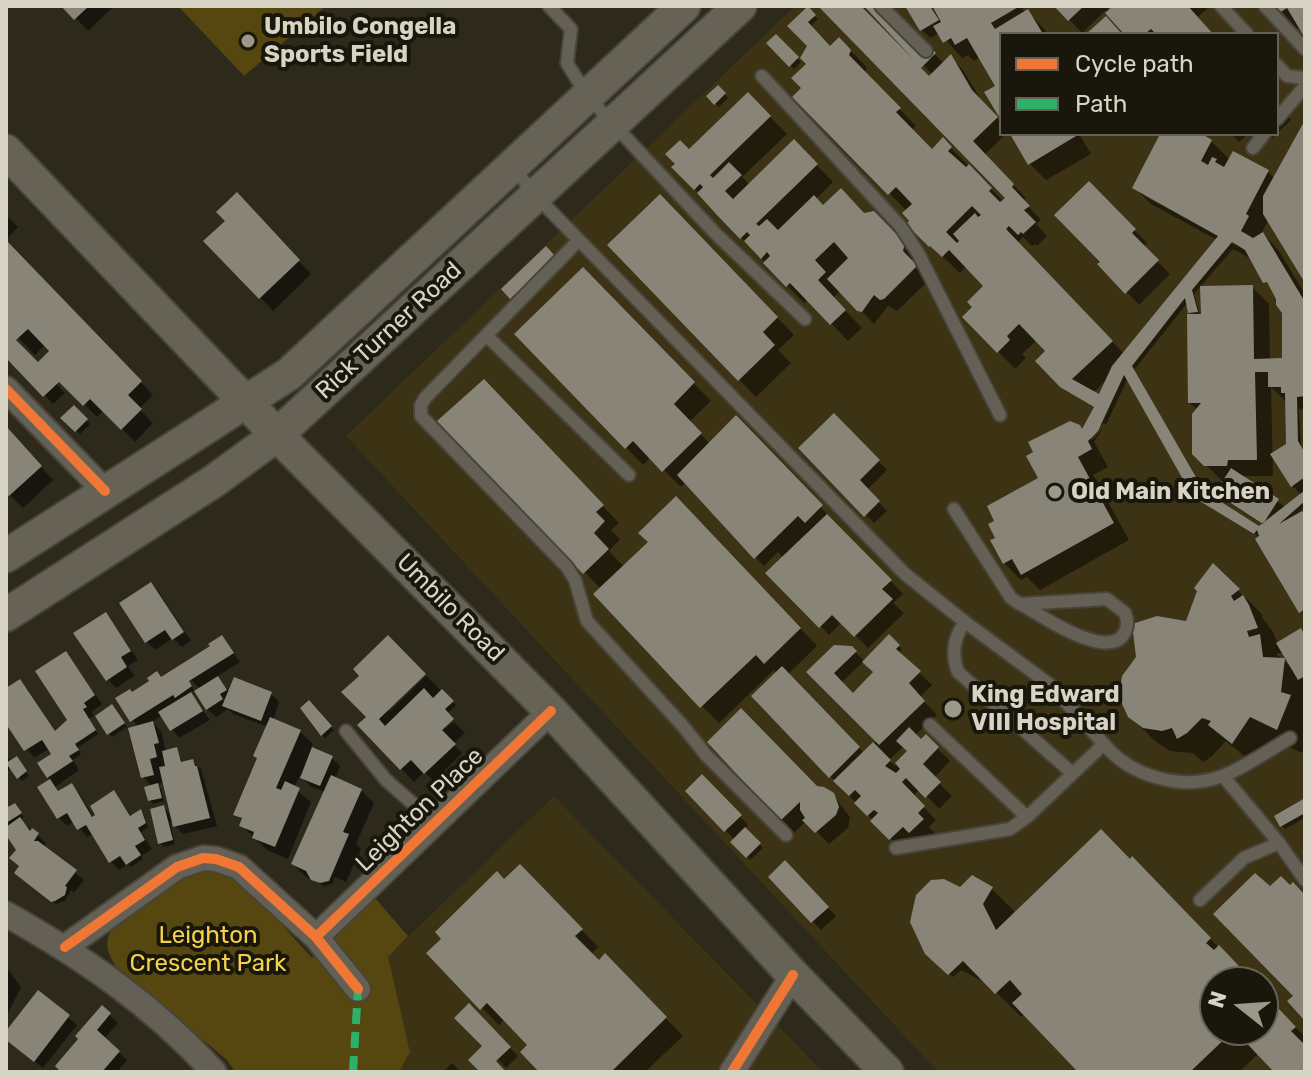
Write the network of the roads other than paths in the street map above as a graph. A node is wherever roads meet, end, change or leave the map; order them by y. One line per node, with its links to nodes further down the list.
1 (549, 6): 14 (lane)
2 (684, 6): 14 (main road, Rick Turner Road)
3 (740, 6): 16 (main road, Rick Turner Road)
4 (881, 6): 9 (lane)
5 (1221, 6): 7 (lane)
6 (1265, 6): 8 (lane)
7 (1245, 32)
8 (1305, 49)
9 (926, 51)
10 (1279, 67): 12 (lane)
11 (762, 76): 27 (lane)
12 (1305, 78)
13 (1305, 86): 15 (lane)
14 (588, 97): 16 (lane); 20 (main road, Rick Turner Road)
15 (1279, 117)
16 (613, 124): 21 (main road, Rick Turner Road); 23 (lane)
17 (1262, 136): 18 (lane)
18 (1253, 148)
19 (6, 151): 26 (main road, Umbilo Road)
20 (513, 167): 21 (lane); 26 (main road, Rick Turner Road)
21 (535, 195): 22 (lane); 28 (main road, Rick Turner Road)
22 (579, 240): 24 (lane); 35 (lane)
23 (805, 319)
24 (487, 336): 29 (lane); 45 (lane)
25 (6, 389): 30 (street)
26 (246, 403): 28 (main road, Umbilo Road); 30 (main road, Rick Turner Road)
27 (1000, 415)
28 (277, 435): 34 (main road, Rick Turner Road); 36 (main road, Umbilo Road)
29 (629, 475)
30 (105, 491): 32 (main road, Rick Turner Road)
31 (954, 509): 33 (lane)
32 (6, 556)
33 (1020, 604): 33 (lane)
34 (6, 615)
35 (965, 622): 40 (lane); 41 (lane)
36 (551, 711): 44 (street, Leighton Place); 53 (main road, Umbilo Road)
37 (930, 725): 43 (lane)
38 (346, 731): 44 (lane)
39 (1290, 738): 42 (lane)
40 (1104, 744): 41 (lane); 42 (lane)
41 (1072, 773): 43 (lane)
42 (1223, 776): 46 (lane)
43 (1027, 817): 47 (lane)
44 (435, 823): 51 (street, Leighton Place)
45 (786, 835)
46 (1279, 843): 48 (lane); 49 (lane)
47 (896, 848)
48 (1305, 880)
49 (1200, 900)
50 (6, 914): 52 (street)
51 (316, 937): 52 (street); 54 (street)
52 (65, 947): 55 (street)
53 (793, 975): 56 (street); 57 (main road, Umbilo Road)
54 (358, 989)
55 (214, 1072)
56 (732, 1072)
57 (887, 1072)

